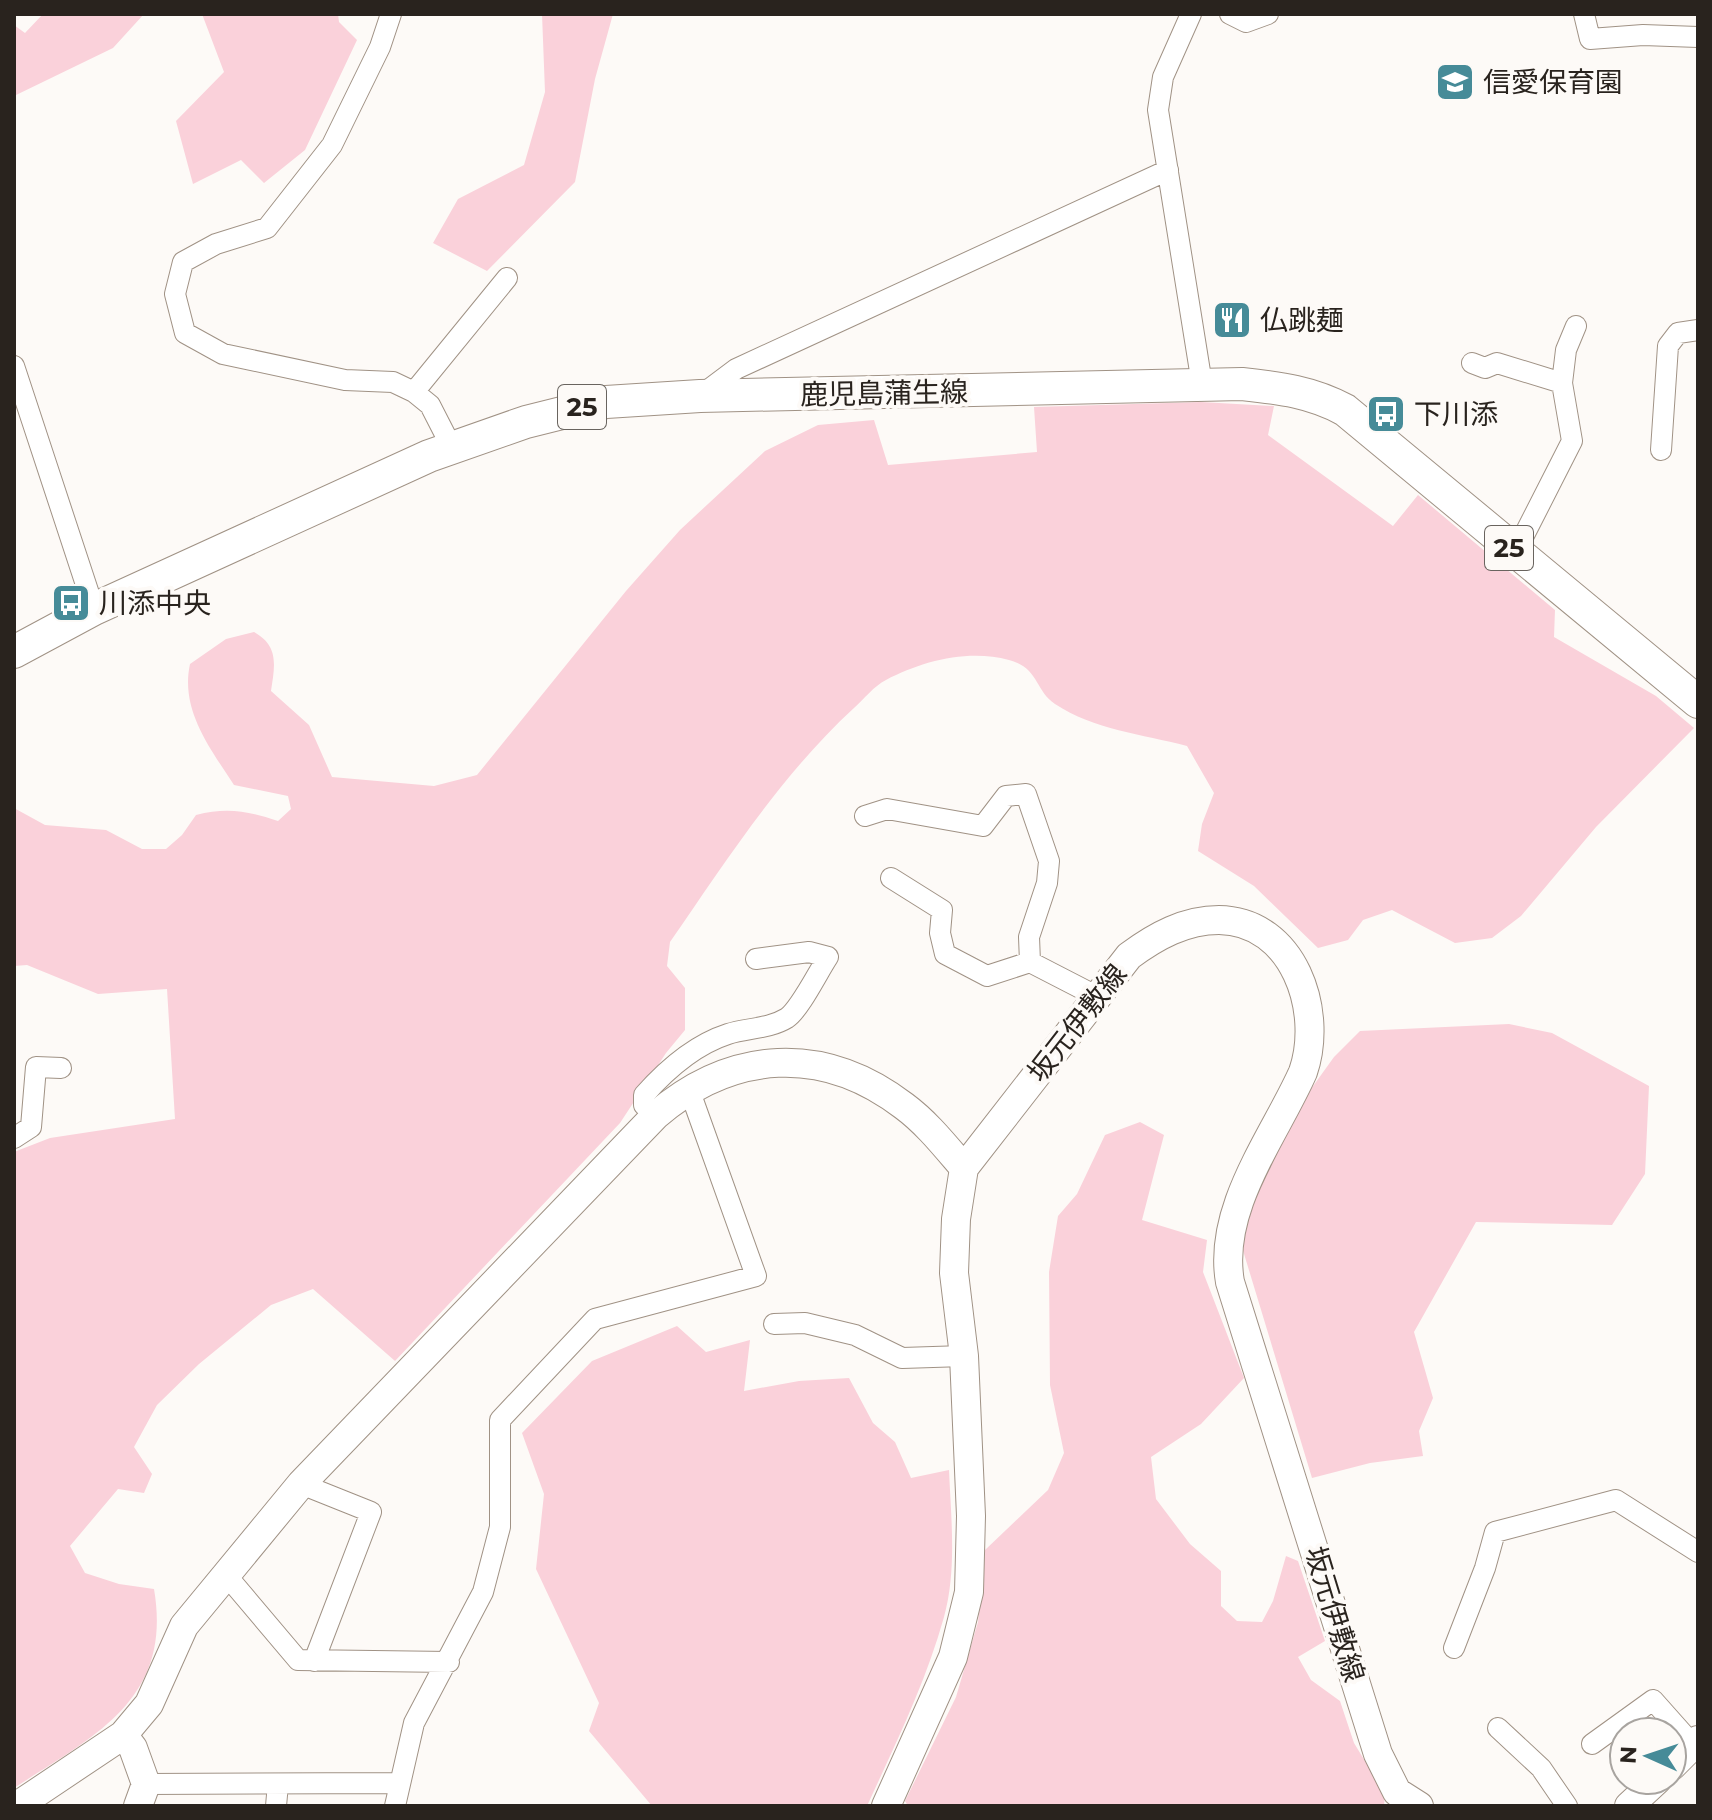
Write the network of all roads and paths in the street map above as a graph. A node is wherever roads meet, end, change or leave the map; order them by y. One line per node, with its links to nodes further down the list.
1 (391, 14): 15 (street)
2 (1191, 14): 7 (street)
3 (1230, 14): 4 (street)
4 (1268, 14)
5 (1584, 14): 6 (street)
6 (1698, 37)
7 (1168, 170): 14 (street); 16 (street)
8 (507, 278): 15 (street)
9 (1576, 326): 13 (street)
10 (1698, 330): 18 (street)
11 (1472, 363): 13 (street)
12 (14, 366): 20 (street)
13 (1562, 383): 19 (street)
14 (1202, 384): 16 (main road, 鹿児島蒲生線 / 25); 19 (main road, 鹿児島蒲生線 / 25)
15 (414, 392): 17 (street)
16 (700, 396): 17 (main road, 鹿児島蒲生線 / 25)
17 (451, 446): 20 (main road, 鹿児島蒲生線 / 25)
18 (1661, 450)
19 (1515, 553): 22 (main road, 鹿児島蒲生線 / 25)
20 (94, 609): 21 (main road, 鹿児島蒲生線 / 25)
21 (14, 652)
22 (1698, 702)
23 (865, 816): 26 (street)
24 (891, 878): 26 (street)
25 (756, 959): 30 (street)
26 (1030, 962): 27 (street)
27 (1096, 996): 32 (main road, 坂元伊敷線); 52 (main road, 坂元伊敷線)
28 (61, 1068): 31 (street)
29 (689, 1089): 30 (main road); 32 (main road); 40 (street)
30 (656, 1115): 35 (main road)
31 (14, 1138)
32 (964, 1168): 34 (main road, 坂元伊敷線)
33 (774, 1324): 34 (street)
34 (964, 1356): 51 (main road, 坂元伊敷線)
35 (301, 1484): 37 (main road); 39 (street)
36 (1698, 1552): 38 (street)
37 (227, 1576): 39 (street); 42 (main road)
38 (1454, 1648)
39 (314, 1661): 40 (street)
40 (449, 1662): 45 (street)
41 (1498, 1728): 53 (street)
42 (123, 1735): 47 (main road); 48 (main road)
43 (1696, 1743): 44 (street)
44 (1592, 1744)
45 (400, 1783): 46 (street); 50 (street)
46 (278, 1784): 47 (street); 49 (street)
47 (142, 1795)
48 (17, 1806)
49 (276, 1806)
50 (395, 1806)
51 (886, 1806)
52 (1419, 1806)
53 (1567, 1806)

